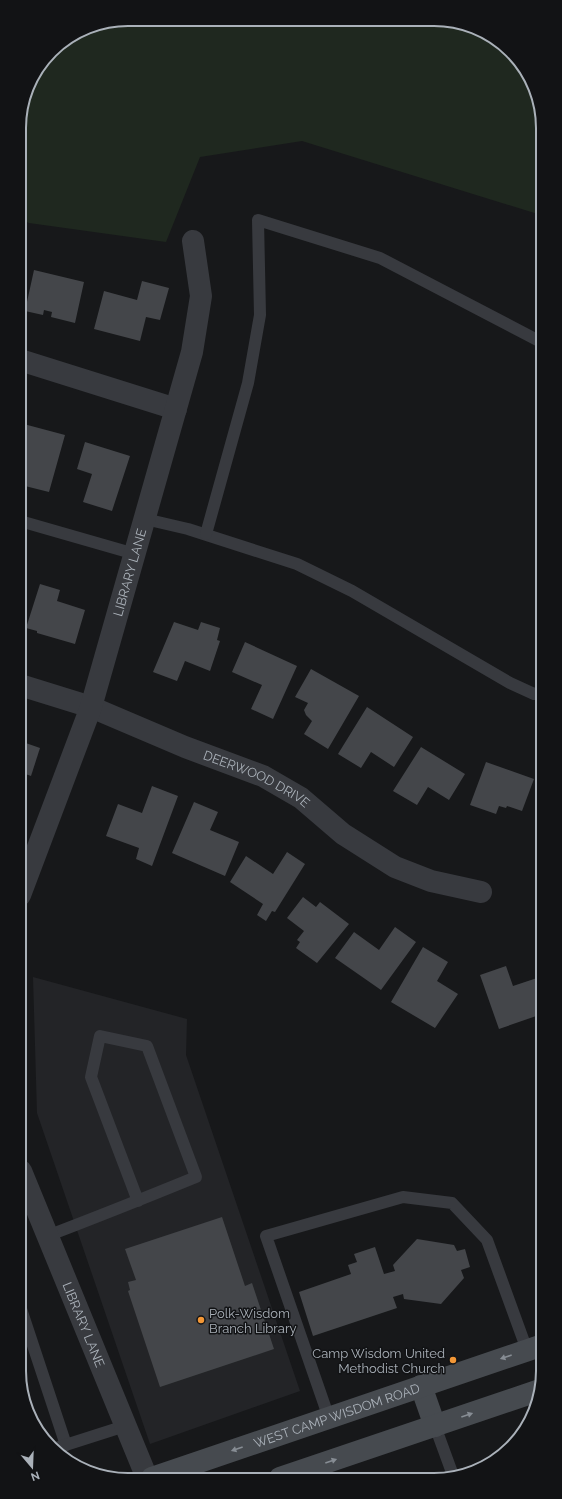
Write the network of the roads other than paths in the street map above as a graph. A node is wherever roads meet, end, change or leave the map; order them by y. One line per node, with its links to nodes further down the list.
1 (193, 241): 4 (street, LIBRARY LANE)
2 (536, 339): 7 (lane)
3 (26, 362): 4 (street)
4 (176, 409): 5 (street, LIBRARY LANE)
5 (145, 519): 7 (lane); 8 (street, LIBRARY LANE)
6 (26, 522): 8 (lane)
7 (206, 534): 10 (lane)
8 (135, 554): 11 (street, LIBRARY LANE)
9 (26, 687): 11 (street, DEERWOOD DRIVE)
10 (536, 694)
11 (92, 707): 12 (street, LIBRARY LANE); 13 (street, DEERWOOD DRIVE)
12 (26, 879)
13 (481, 892)
14 (26, 1184): 16 (street, LIBRARY LANE)
15 (138, 1201): 15 (lane); 16 (lane)
16 (46, 1236): 22 (street, LIBRARY LANE)
17 (26, 1324): 24 (lane)
18 (535, 1347): 19 (main road, WEST CAMP WISDOM ROAD, one-way to 19); 21 (lane)
19 (420, 1386): 21 (main road, WEST CAMP WISDOM ROAD); 23 (main road)
20 (534, 1392): 23 (main road, one-way to 20)
21 (329, 1418): 28 (main road, WEST CAMP WISDOM ROAD, one-way to 28)
22 (125, 1426): 24 (lane); 27 (street, LIBRARY LANE)
23 (435, 1426): 26 (lane); 29 (main road, one-way to 23)
24 (66, 1445): 25 (lane)
25 (60, 1447)
26 (452, 1471)
27 (145, 1473)
28 (167, 1473)
29 (295, 1473)

